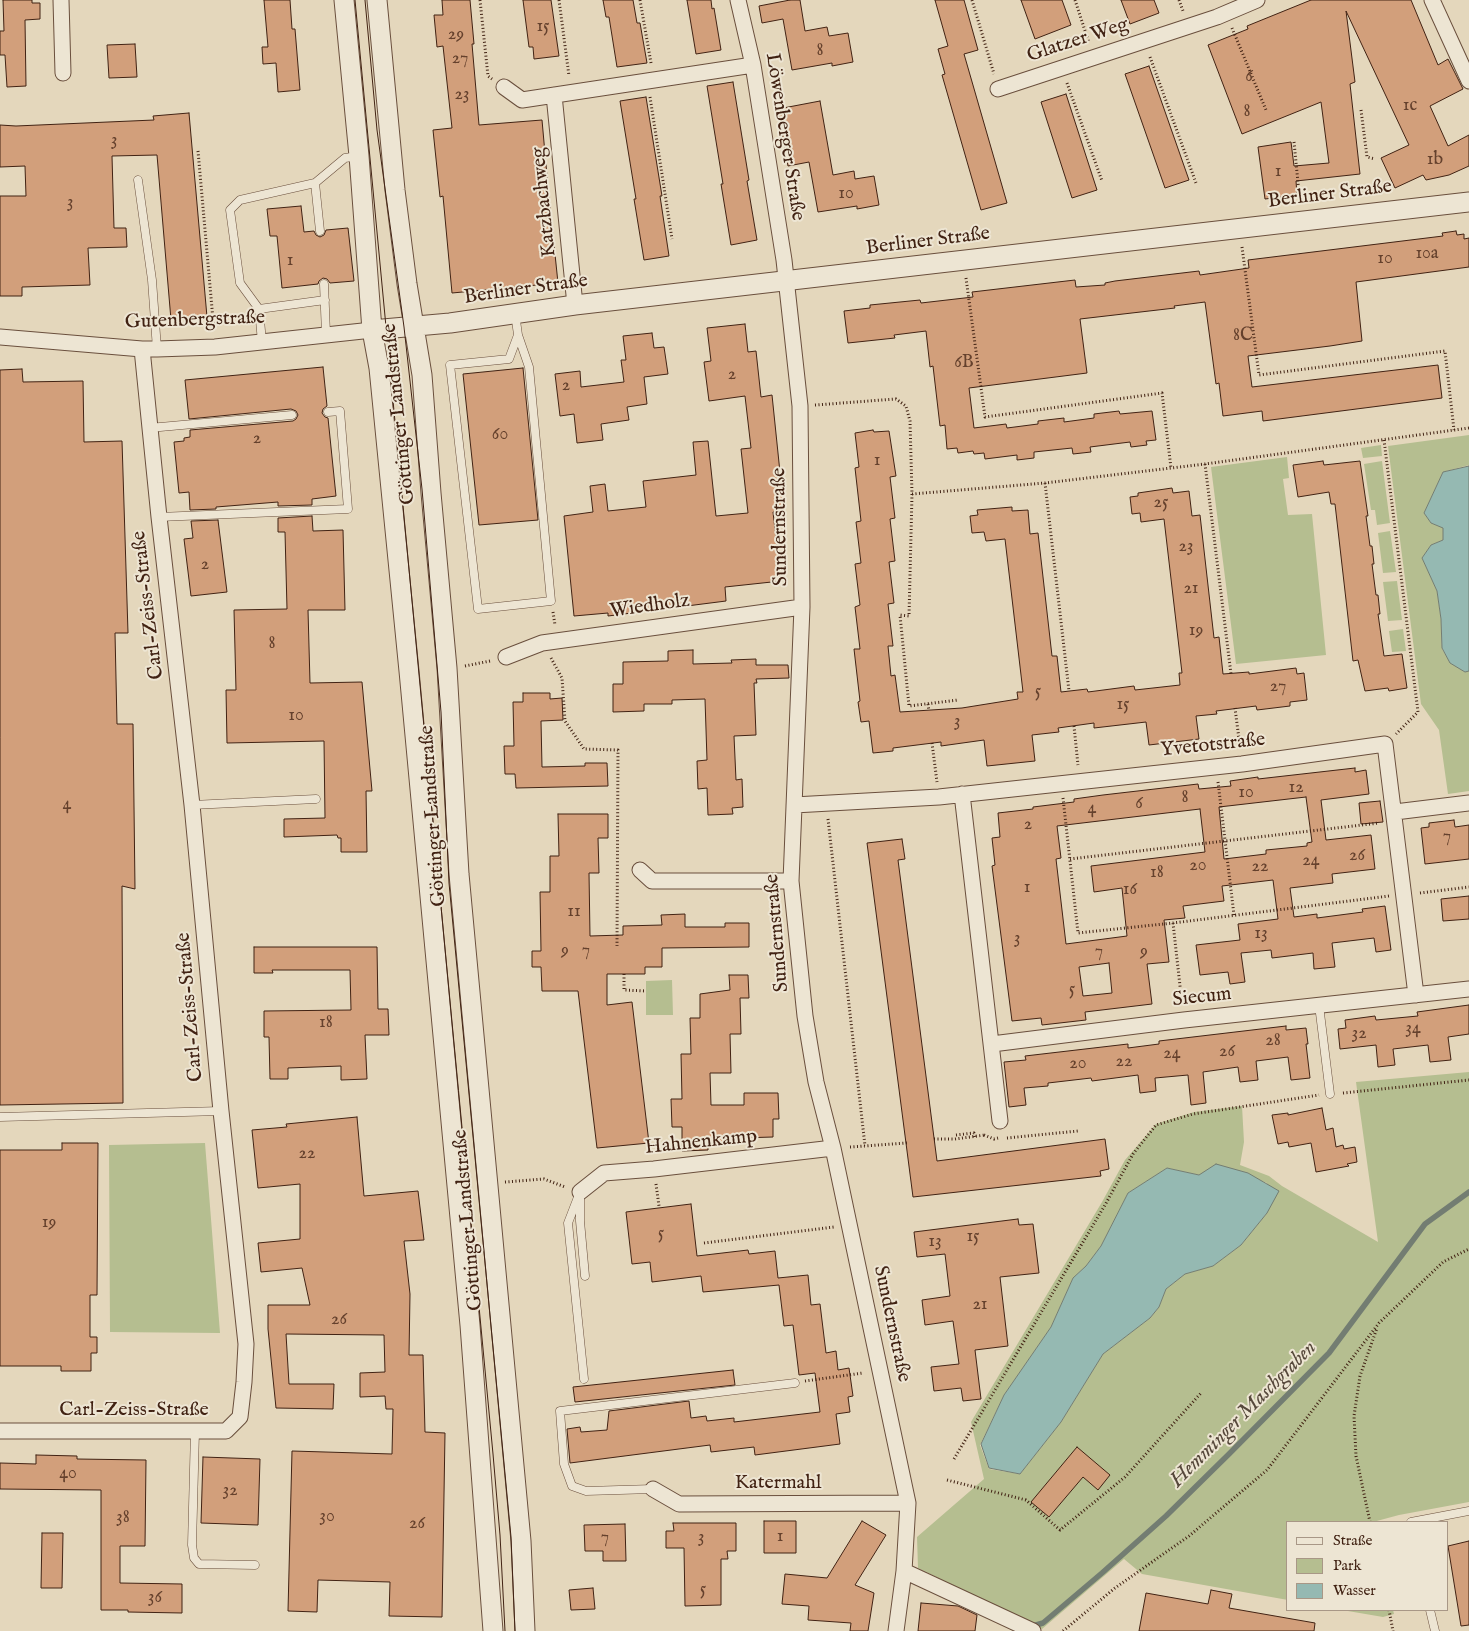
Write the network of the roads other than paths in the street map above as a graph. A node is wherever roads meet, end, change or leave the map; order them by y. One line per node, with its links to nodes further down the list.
1 (61, 0): 8 (street)
2 (344, 0): 13 (street, Göttinger Landstraße)
3 (377, 0): 24 (street, Göttinger Landstraße)
4 (738, 0): 7 (street, Löwenberger Straße)
5 (1258, 0): 11 (street, Glatzer Weg)
6 (1432, 0): 9 (street)
7 (753, 65): 12 (street); 18 (street, Löwenberger Straße)
8 (63, 73)
9 (1469, 81)
10 (504, 88): 12 (street)
11 (998, 89)
12 (554, 95): 21 (street, Katzbachweg)
13 (359, 156): 15 (lane); 26 (street, Göttinger Landstraße)
14 (138, 180): 31 (lane)
15 (316, 183): 17 (lane); 22 (lane)
16 (1469, 202): 18 (street, Berliner Straße)
17 (320, 231)
18 (786, 281): 21 (street, Berliner Straße); 36 (street, Sundernstraße)
19 (324, 284): 20 (lane)
20 (325, 300): 22 (lane); 27 (lane)
21 (575, 305): 23 (street, Berliner Straße)
22 (259, 309): 30 (lane)
23 (515, 314): 24 (street, Berliner Straße); 28 (lane)
24 (415, 326): 25 (street, Berliner Straße); 70 (street, Göttinger Landstraße)
25 (393, 328): 26 (street, Gutenbergstraße)
26 (372, 330): 27 (street, Gutenbergstraße); 69 (street, Göttinger Landstraße)
27 (326, 334): 30 (street, Gutenbergstraße)
28 (518, 335): 28 (lane)
29 (0, 337): 31 (street, Gutenbergstraße)
30 (262, 342): 31 (street, Gutenbergstraße)
31 (149, 349): 34 (street, Carl-Zeiss-Straße)
32 (328, 412): 35 (lane)
33 (292, 416): 34 (lane)
34 (149, 428): 35 (street, Carl-Zeiss-Straße)
35 (159, 517): 41 (street, Carl-Zeiss-Straße)
36 (802, 606): 37 (street, Wiedholz); 42 (street, Sundernstraße)
37 (506, 657)
38 (962, 794): 42 (street, Yvetotstraße); 43 (street, Yvetotstraße); 49 (street)
39 (316, 799): 41 (lane)
40 (1469, 803): 43 (street)
41 (192, 805): 51 (street, Carl-Zeiss-Straße)
42 (794, 805): 45 (street, Sundernstraße)
43 (1395, 817): 47 (street)
44 (640, 870): 45 (street)
45 (791, 881): 54 (street, Sundernstraße)
46 (1469, 988): 47 (street, Siecum)
47 (1416, 995): 48 (street, Siecum)
48 (1318, 1006): 49 (street, Siecum); 50 (lane)
49 (992, 1044): 53 (street)
50 (1330, 1094)
51 (221, 1111): 52 (lane); 60 (street, Carl-Zeiss-Straße)
52 (0, 1117)
53 (1000, 1121)
54 (833, 1148): 55 (street, Hahnenkamp); 62 (street, Sundernstraße)
55 (580, 1192): 56 (lane); 57 (lane)
56 (585, 1276)
57 (584, 1379)
58 (795, 1383): 61 (lane)
59 (0, 1431): 60 (street, Carl-Zeiss-Straße)
60 (195, 1431): 65 (lane)
61 (653, 1489): 62 (street, Katermahl)
62 (908, 1503): 66 (street, Sundernstraße)
63 (1469, 1511): 64 (lane)
64 (1416, 1521)
65 (255, 1565)
66 (904, 1571): 68 (street); 71 (street, Sundernstraße)
67 (1430, 1611): 72 (lane)
68 (1026, 1628)
69 (493, 1631)
70 (525, 1631)
71 (896, 1631)
72 (1435, 1631)

